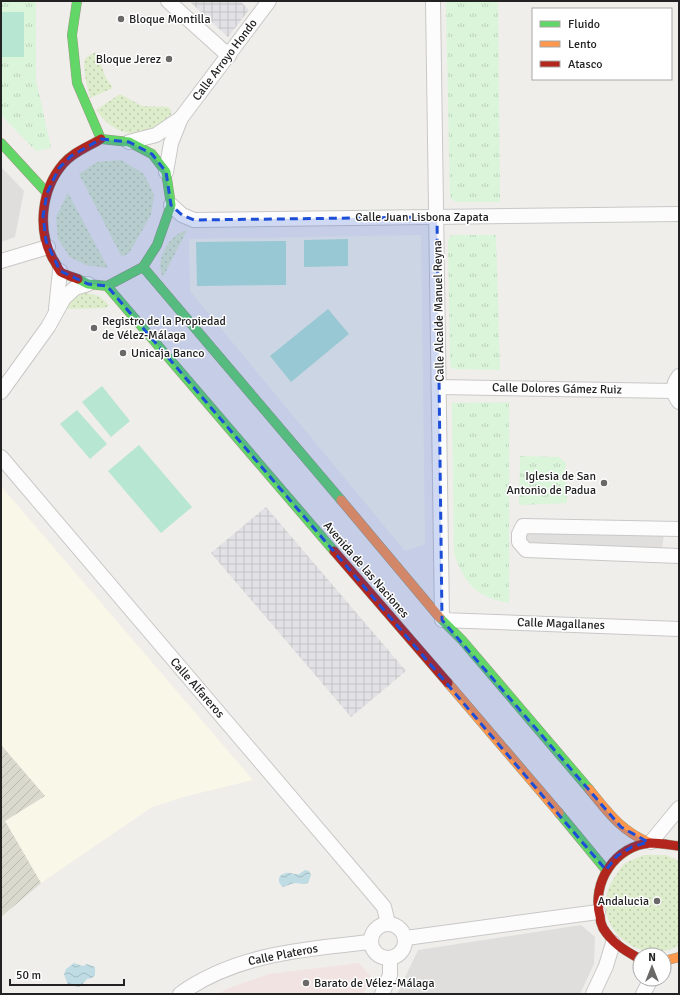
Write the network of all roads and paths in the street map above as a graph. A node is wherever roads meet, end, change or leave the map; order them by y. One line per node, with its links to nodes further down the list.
1 (77, 1): 7 (street)
2 (168, 1): 5 (street)
3 (433, 1): 14 (street, Calle Alcalde Manuel Reyna)
4 (264, 3): 5 (street, Calle Arroyo Hondo)
5 (229, 56): 6 (street, Calle Arroyo Hondo)
6 (181, 118): 8 (street, Calle Arroyo Hondo); 10 (street, Calle Arroyo Hondo)
7 (100, 139): 8 (street); 11 (street)
8 (129, 142): 10 (street)
9 (1, 143): 11 (street)
10 (166, 172): 12 (street)
11 (47, 193): 15 (street)
12 (171, 205): 14 (street, Calle Juan Lisbona Zapata); 17 (street)
13 (679, 214): 14 (street, Calle Juan Lisbona Zapata)
14 (437, 217): 23 (street, Calle Alcalde Manuel Reyna)
15 (48, 247): 16 (street); 18 (street)
16 (1, 261)
17 (144, 267): 20 (street); 29 (street)
18 (60, 271): 19 (street); 21 (street)
19 (88, 284): 20 (street); 21 (street)
20 (107, 286): 34 (street, Avenida de las Naciones)
21 (55, 313): 24 (street)
22 (679, 376): 25 (street)
23 (440, 387): 25 (street, Calle Dolores Gámez Ruiz); 29 (street, Calle Alcalde Manuel Reyna)
24 (1, 392)
25 (676, 397)
26 (1, 457): 36 (street, Calle Alfareros)
27 (679, 529): 28 (street)
28 (679, 556)
29 (442, 620): 30 (street, Calle Magallanes); 32 (street)
30 (679, 629)
31 (679, 808): 32 (street)
32 (650, 842): 33 (street); 34 (street)
33 (679, 846)
34 (606, 870): 35 (street)
35 (598, 912): 37 (street); 39 (street)
36 (388, 923): 37 (street); 38 (street)
37 (406, 938): 41 (street)
38 (370, 942): 41 (street); 42 (street, Calle Plateros)
39 (613, 943): 40 (street); 44 (street)
40 (632, 956)
41 (390, 958): 43 (street)
42 (180, 994)
43 (382, 994)
44 (593, 994)

